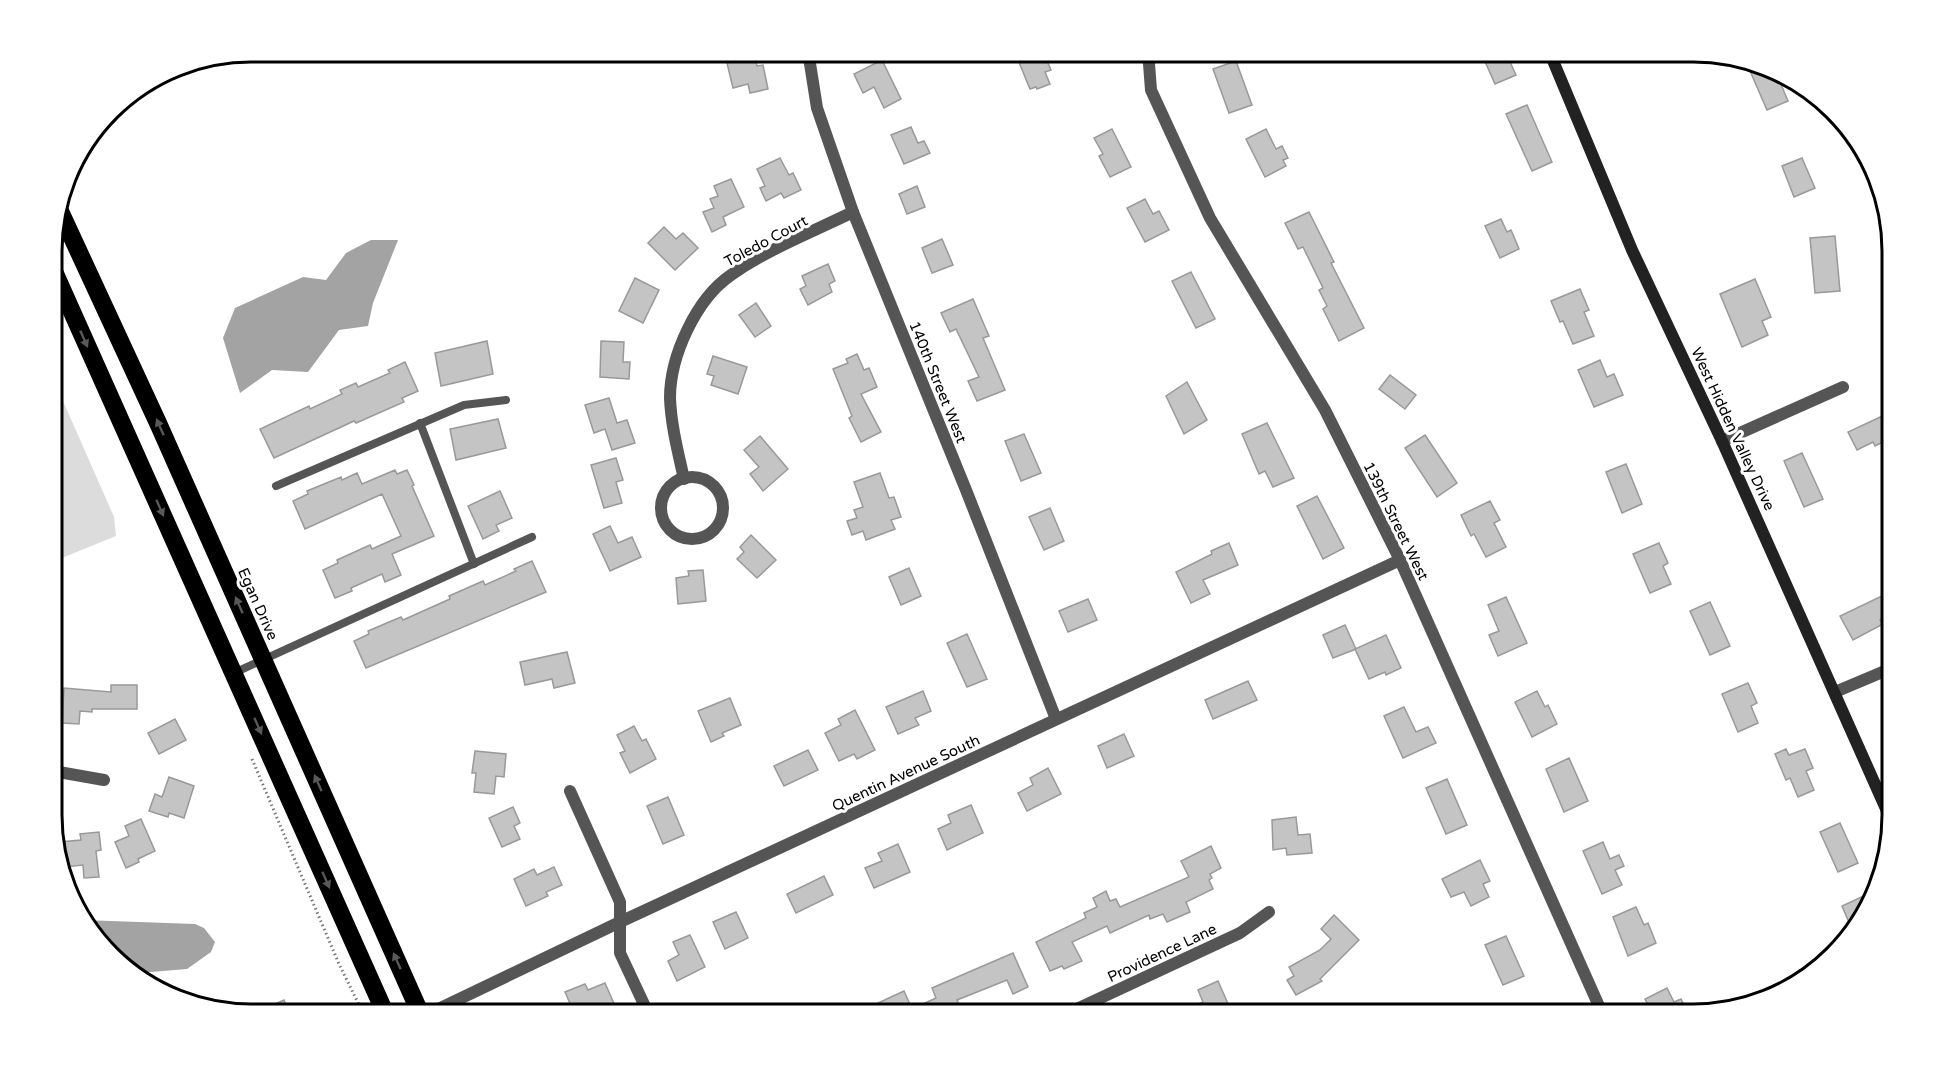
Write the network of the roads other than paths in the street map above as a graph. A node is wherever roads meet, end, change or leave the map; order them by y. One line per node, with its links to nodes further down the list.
1 (810, 62): 4 (street, 140th Street West)
2 (1149, 62): 14 (street, 139th Street West)
3 (1554, 62): 10 (street, West Hidden Valley Drive)
4 (853, 212): 11 (street, Toledo Court); 20 (street, 140th Street West)
5 (64, 220): 16 (highway, Egan Drive, one-way to 5)
6 (62, 291): 18 (highway, one-way to 18)
7 (1843, 387): 10 (street)
8 (506, 400): 9 (lane)
9 (420, 423): 12 (lane); 15 (lane)
10 (1722, 441): 19 (street, West Hidden Valley Drive)
11 (684, 479): 11 (street)
12 (276, 486)
13 (532, 537): 15 (lane)
14 (1400, 560): 20 (street, Quentin Avenue South); 32 (street, 139th Street West)
15 (474, 564): 16 (lane)
16 (263, 659): 18 (lane); 28 (highway, Egan Drive, one-way to 16)
17 (1882, 672): 19 (street)
18 (234, 673): 27 (highway, one-way to 27)
19 (1835, 692): 24 (street, West Hidden Valley Drive)
20 (1056, 719): 26 (street, Quentin Avenue South)
21 (62, 773): 22 (street)
22 (104, 780)
23 (570, 790): 26 (street)
24 (1882, 799)
25 (1269, 912): 31 (street, Providence Lane)
26 (620, 922): 29 (street, Quentin Avenue South); 30 (street)
27 (381, 1004)
28 (416, 1004)
29 (449, 1004)
30 (644, 1004)
31 (1088, 1004)
32 (1598, 1004)

